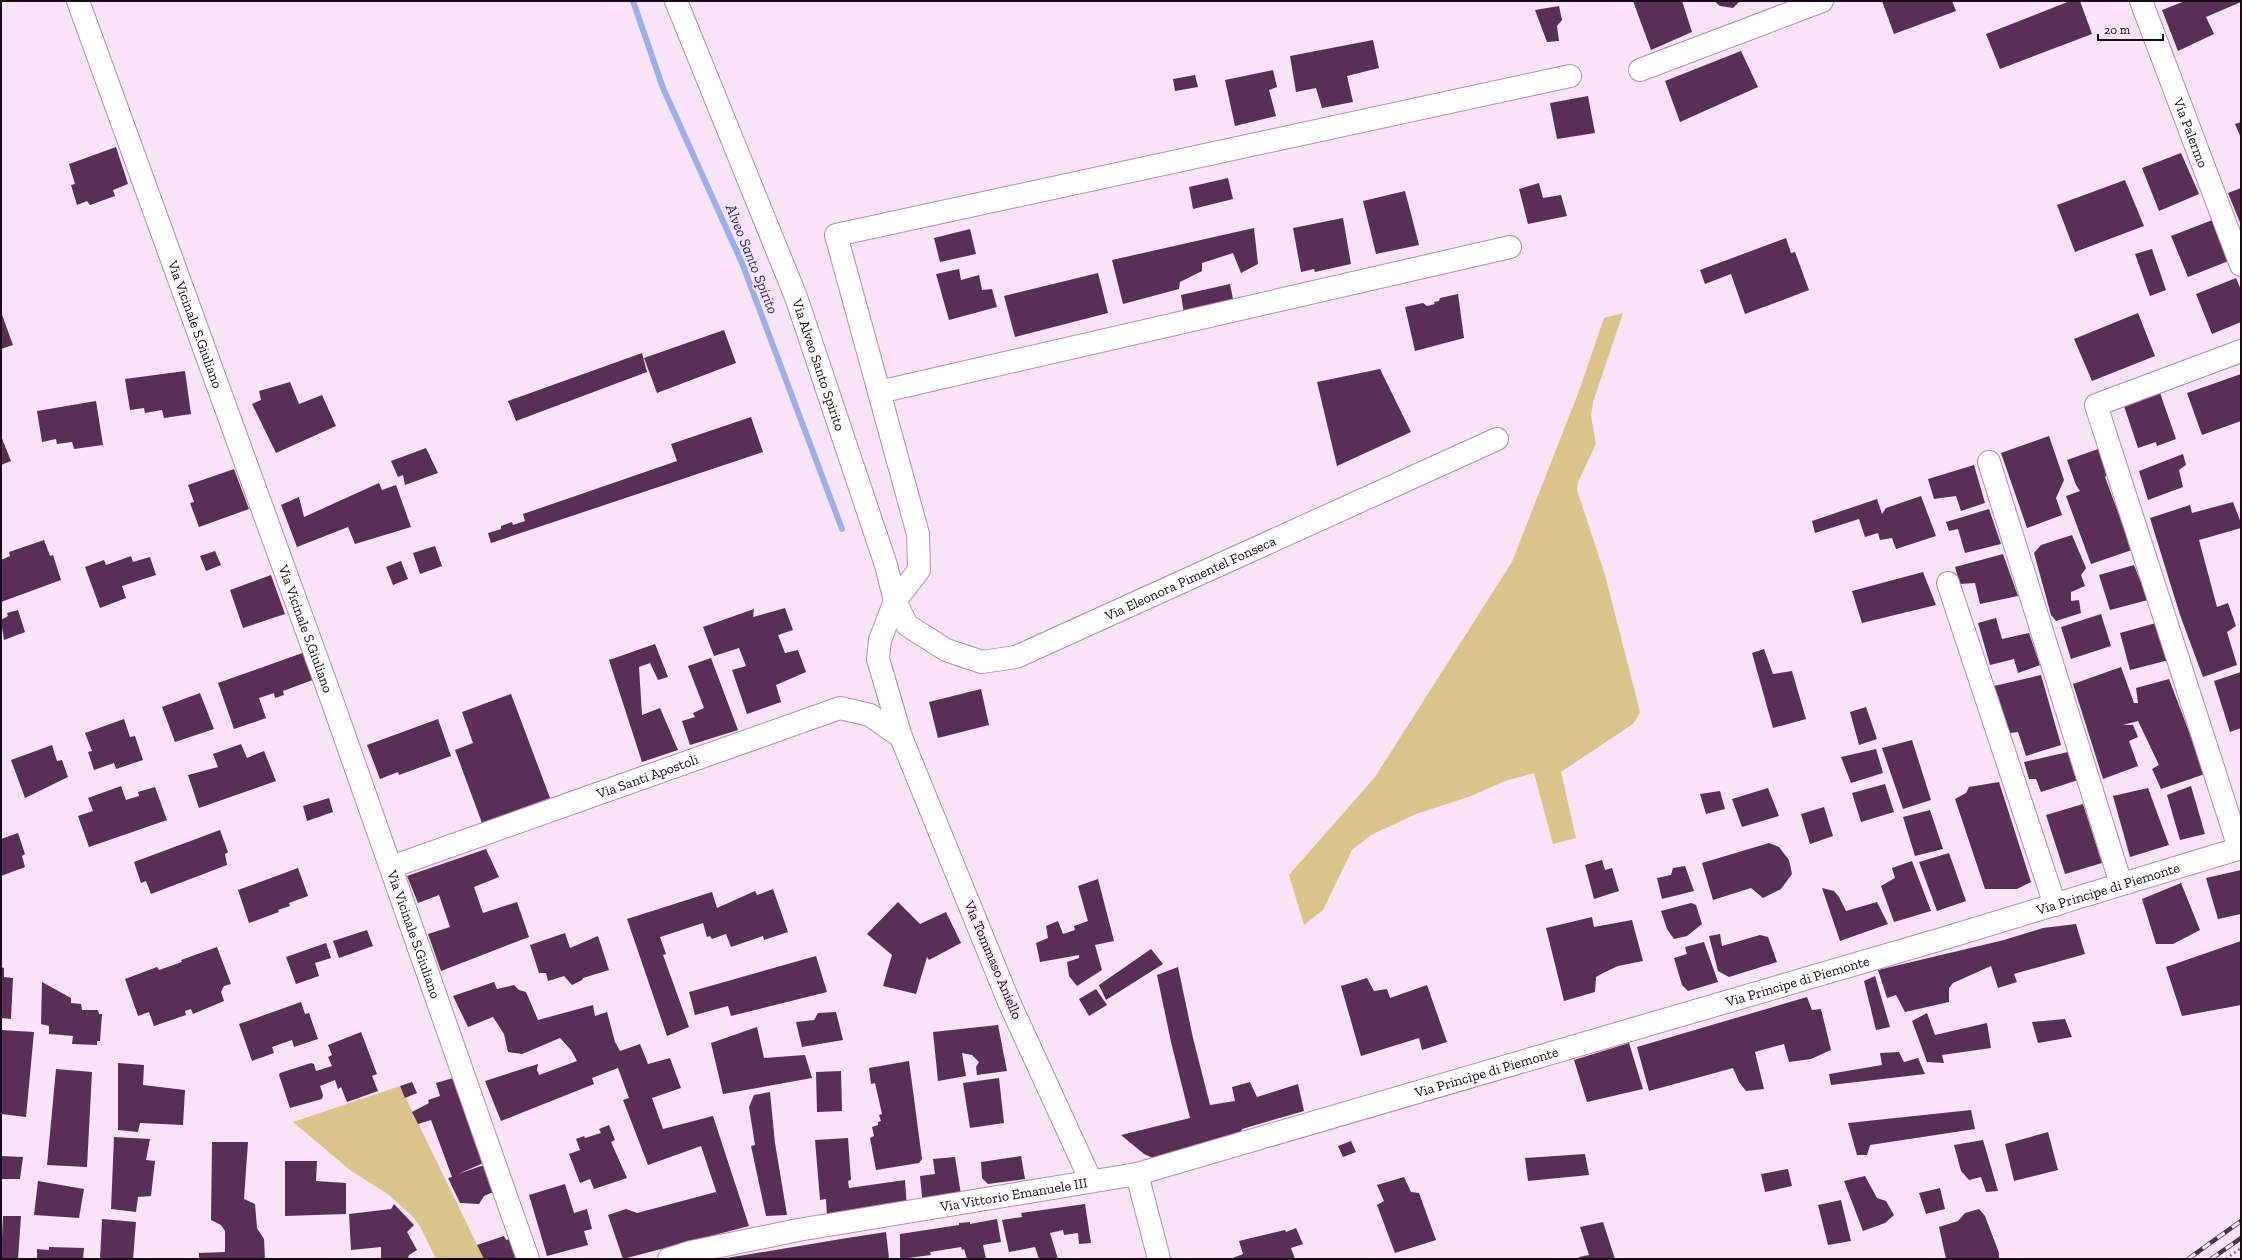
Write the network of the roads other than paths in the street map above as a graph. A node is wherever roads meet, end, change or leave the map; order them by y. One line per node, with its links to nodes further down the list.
1 (78, 1): 18 (street, Via Vicinale S.Giuliano)
2 (676, 1): 15 (street, Via Alveo Santo Spirito)
3 (1822, 1): 5 (street)
4 (2141, 1): 7 (street, Via Palermo)
5 (1640, 70)
6 (1570, 76): 11 (street)
7 (2235, 228): 9 (street, Via Palermo)
8 (1510, 247): 11 (street)
9 (2241, 265)
10 (2241, 350): 17 (street)
11 (879, 392): 15 (street)
12 (1497, 439): 15 (street, Via Eleonora Pimentel Fonseca)
13 (1990, 462): 19 (street)
14 (1948, 583): 20 (street)
15 (895, 602): 16 (street)
16 (901, 737): 18 (street, Via Santi Apostoli); 23 (street, Via Tommaso Aniello)
17 (2240, 848): 19 (street, Via Principe di Piemonte)
18 (391, 867): 25 (street, Via Vicinale S.Giuliano)
19 (2121, 884): 20 (street, Via Principe di Piemonte)
20 (2055, 905): 21 (street, Via Principe di Piemonte)
21 (1353, 1111): 22 (street, Via Vittorio Emanuele III)
22 (1137, 1174): 23 (street, Via Vittorio Emanuele III); 27 (street)
23 (1091, 1181): 24 (street, Via Vittorio Emanuele III)
24 (719, 1254): 26 (street, Via Vittorio Emanuele III)
25 (528, 1259)
26 (669, 1259)
27 (1159, 1259)

